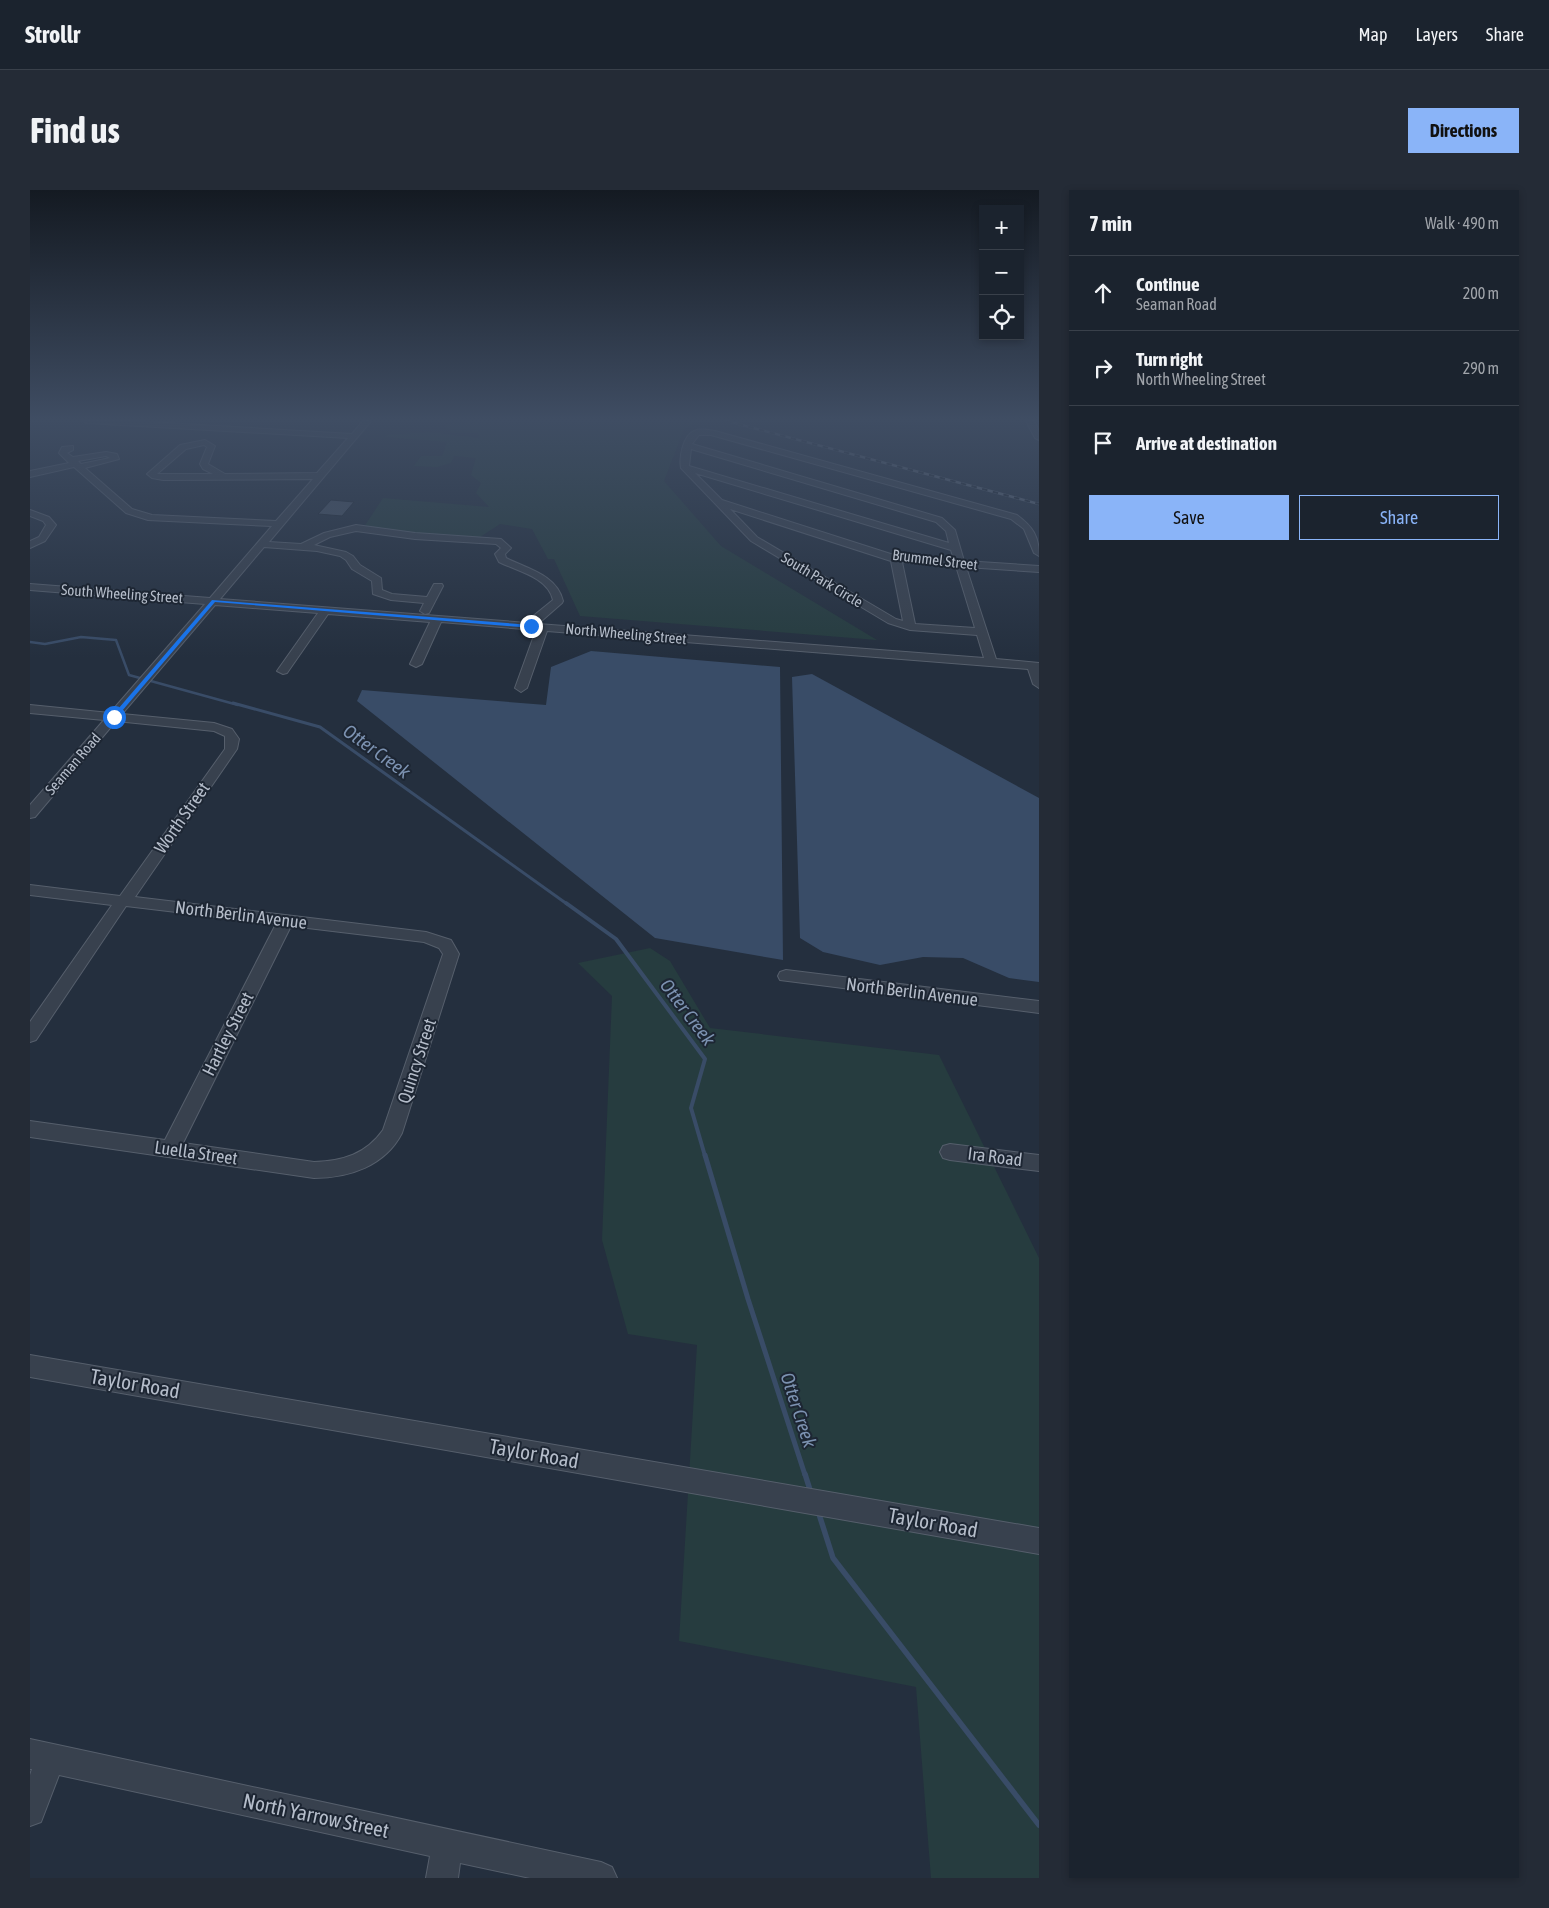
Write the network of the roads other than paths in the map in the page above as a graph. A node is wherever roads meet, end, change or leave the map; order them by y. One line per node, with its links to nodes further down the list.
1 (117, 500): 9 (street)
2 (300, 500): 9 (street, Seaman Road)
3 (716, 500): 7 (street, South Park Circle)
4 (792, 500): 13 (street)
5 (872, 500): 13 (street)
6 (954, 500): 14 (street)
7 (718, 502): 15 (street, Brummel Street); 26 (street, South Park Circle)
8 (30, 513): 11 (street)
9 (279, 524): 10 (street, Seaman Road)
10 (262, 544): 12 (street); 21 (street, Seaman Road)
11 (30, 545)
12 (302, 547): 20 (street); 25 (street)
13 (955, 548): 16 (street)
14 (1039, 553)
15 (896, 559): 16 (street, Brummel Street); 26 (street)
16 (960, 564): 17 (street, Brummel Street); 27 (street)
17 (1039, 569)
18 (438, 586): 20 (street)
19 (30, 587): 21 (street, South Wheeling Street)
20 (430, 600): 23 (street)
21 (213, 601): 22 (street, North Wheeling Street); 35 (street, Seaman Road)
22 (325, 610): 23 (street, North Wheeling Street); 31 (street)
23 (421, 618): 24 (street, North Wheeling Street)
24 (437, 619): 25 (street, North Wheeling Street); 29 (street)
25 (537, 627): 28 (street, North Wheeling Street); 33 (street)
26 (910, 627): 27 (street, South Park Circle)
27 (980, 632): 28 (street)
28 (991, 662): 30 (street, North Wheeling Street)
29 (416, 664)
30 (1036, 666): 32 (street)
31 (283, 671)
32 (1039, 684)
33 (522, 688)
34 (30, 709): 35 (street)
35 (114, 717): 36 (street, Seaman Road); 38 (street, Worth Street)
36 (30, 814)
37 (30, 890): 38 (street, North Berlin Avenue)
38 (123, 902): 39 (street, North Berlin Avenue); 43 (street, Worth Street)
39 (286, 920): 40 (street, North Berlin Avenue); 45 (street, Hartley Street)
40 (449, 948): 47 (street, Quincy Street)
41 (786, 976): 42 (street, North Berlin Avenue)
42 (1039, 1007)
43 (30, 1035)
44 (30, 1129): 45 (street, Luella Street)
45 (170, 1149): 47 (street, Luella Street)
46 (950, 1152): 48 (street, Ira Road)
47 (361, 1162)
48 (1039, 1163)
49 (30, 1366): 50 (street, Taylor Road)
50 (1039, 1541)
51 (40, 1757): 52 (street); 53 (street, North Yarrow Street)
52 (30, 1810)
53 (447, 1844): 54 (street); 55 (street, North Yarrow Street)
54 (442, 1878)
55 (601, 1878)

